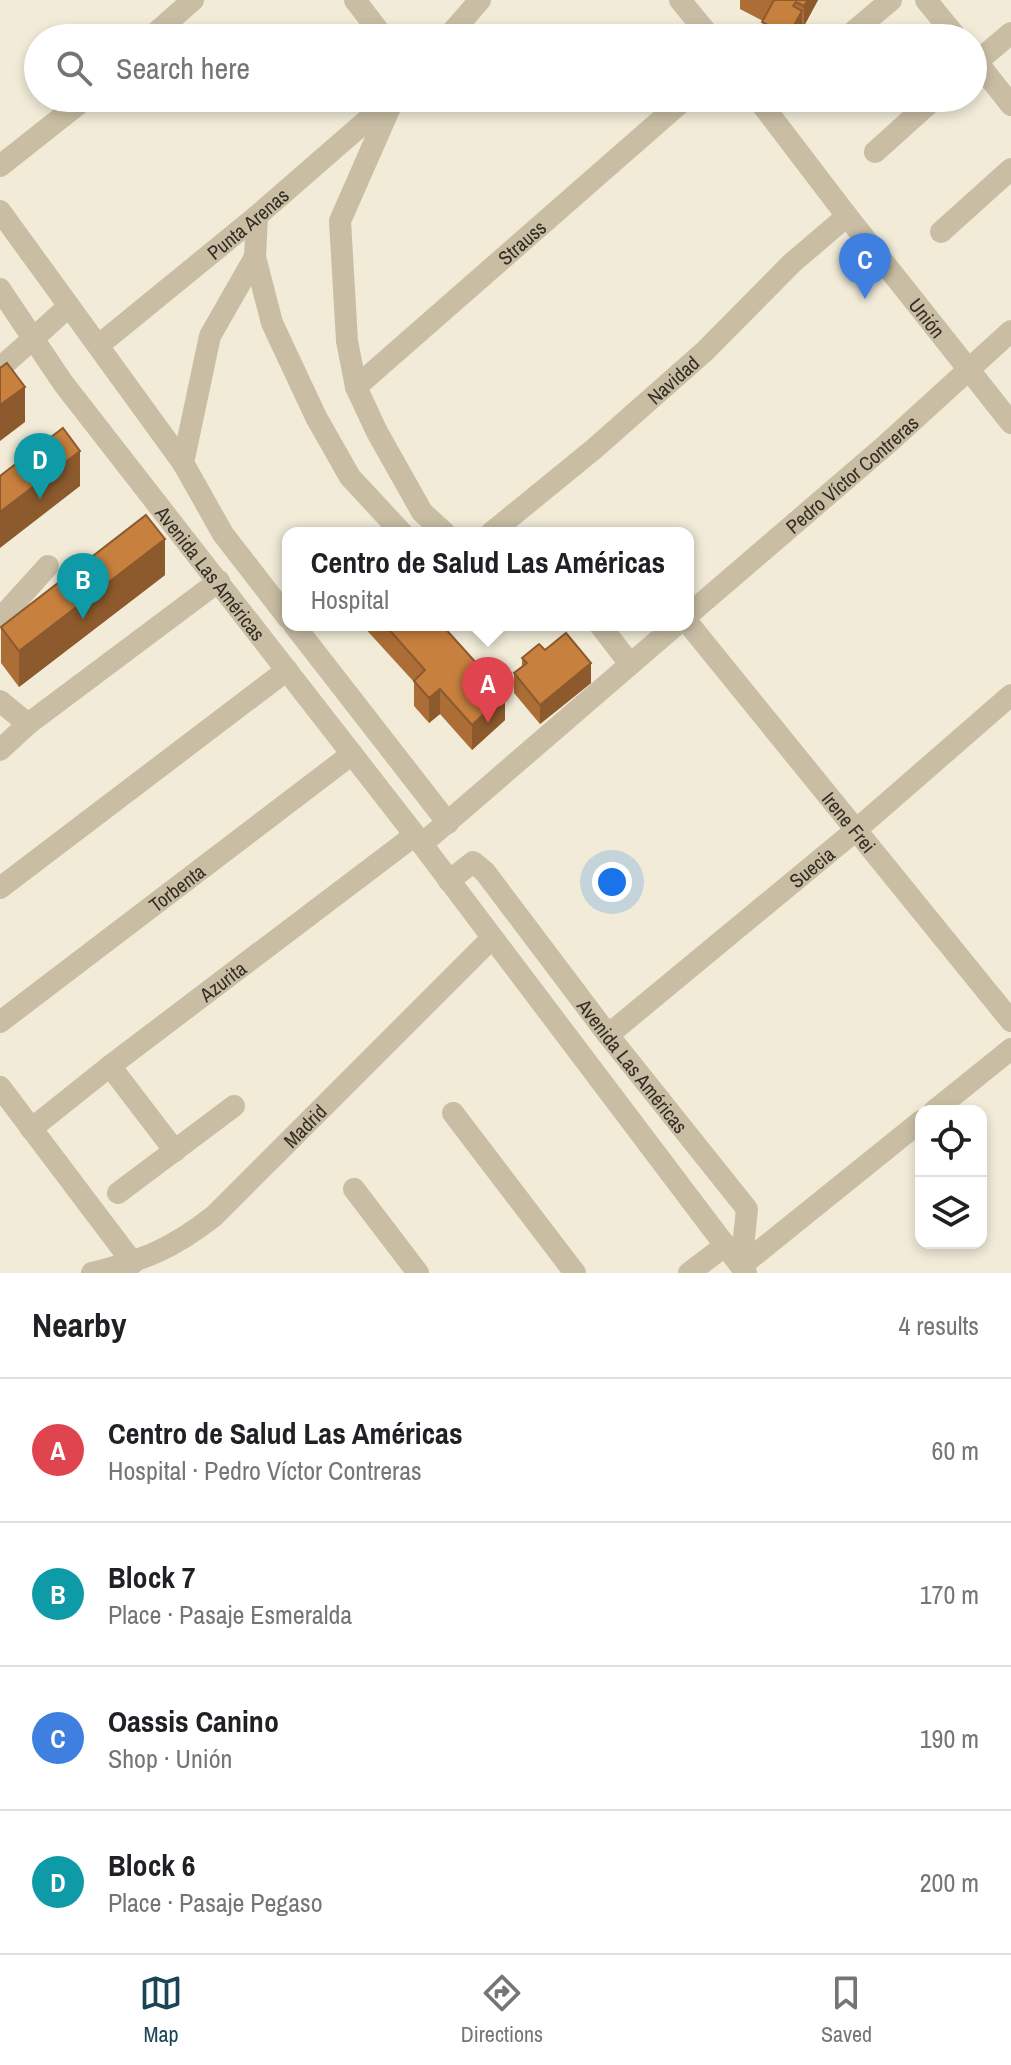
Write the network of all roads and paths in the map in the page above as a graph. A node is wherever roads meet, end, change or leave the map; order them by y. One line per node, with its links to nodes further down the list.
1 (193, 0): 7 (street)
2 (355, 0): 8 (street)
3 (480, 0): 9 (street)
4 (680, 0): 10 (street)
5 (891, 0): 11 (street)
6 (926, 0): 12 (street)
7 (166, 24)
8 (373, 24)
9 (459, 24)
10 (700, 24)
11 (863, 24)
12 (946, 24)
13 (1011, 33): 14 (street)
14 (987, 51)
15 (987, 76): 16 (street)
16 (1011, 105)
17 (68, 112): 24 (street)
18 (377, 112): 27 (street, Punta Arenas)
19 (387, 112): 38 (street)
20 (670, 112): 38 (street, Strauss)
21 (768, 112): 28 (street, Unión)
22 (919, 112): 23 (street)
23 (875, 152)
24 (0, 166)
25 (1011, 169): 29 (street)
26 (0, 211): 32 (street, Avenida Las Américas)
27 (257, 216): 30 (street); 35 (street, Punta Arenas)
28 (847, 216): 37 (street, Unión); 43 (street, Navidad)
29 (941, 232)
30 (255, 257): 40 (street); 41 (street)
31 (0, 289): 34 (street, Avenida Las Américas)
32 (69, 306): 34 (street); 35 (street, Avenida Las Américas)
33 (1011, 331): 37 (street, Pedro Víctor Contreras)
34 (35, 337): 36 (street); 45 (street, Avenida Las Américas)
35 (99, 345): 40 (street, Avenida Las Américas)
36 (0, 368)
37 (970, 369): 39 (street, Unión); 47 (street, Pedro Víctor Contreras)
38 (356, 387): 42 (street)
39 (1011, 423)
40 (183, 463): 46 (street, Avenida Las Américas)
41 (396, 527)
42 (438, 527)
43 (498, 527)
44 (48, 566): 48 (street)
45 (219, 581): 54 (street, Avenida Las Américas); 57 (street)
46 (282, 610)
47 (694, 610)
48 (0, 619)
49 (694, 630): 61 (street, Irene Frei)
50 (299, 631): 60 (street, Avenida Las Américas)
51 (605, 631): 53 (street)
52 (669, 631): 53 (street)
53 (630, 664): 60 (street)
54 (287, 670): 59 (street, Avenida Las Américas); 64 (street)
55 (1011, 695): 61 (street, Suecia)
56 (0, 701): 57 (street)
57 (28, 724): 58 (street)
58 (0, 750)
59 (352, 754): 62 (street, Avenida Las Américas); 67 (street, Torbenta)
60 (448, 823): 62 (street)
61 (856, 830): 66 (street, Irene Frei); 68 (street, Suecia)
62 (418, 840): 63 (street, Avenida Las Américas); 70 (street, Azurita)
63 (449, 881): 65 (street, Avenida Las Américas); 68 (street, Avenida Las Américas)
64 (0, 888)
65 (492, 938): 80 (street, Avenida Las Américas); 81 (street, Madrid)
66 (1011, 1021)
67 (0, 1022)
68 (608, 1035): 82 (street, Avenida Las Américas)
69 (1011, 1049): 72 (street)
70 (110, 1066): 76 (street, Azurita); 77 (street)
71 (0, 1087): 76 (street)
72 (941, 1105)
73 (234, 1106): 77 (street)
74 (453, 1113): 85 (street)
75 (915, 1126): 82 (street)
76 (31, 1129): 81 (street)
77 (175, 1151): 79 (street)
78 (354, 1189): 84 (street)
79 (118, 1193)
80 (726, 1245): 82 (street, Avenida Las Américas); 86 (street)
81 (133, 1263): 83 (street, Madrid)
82 (743, 1269)
83 (92, 1273)
84 (418, 1273)
85 (575, 1273)
86 (689, 1273)

